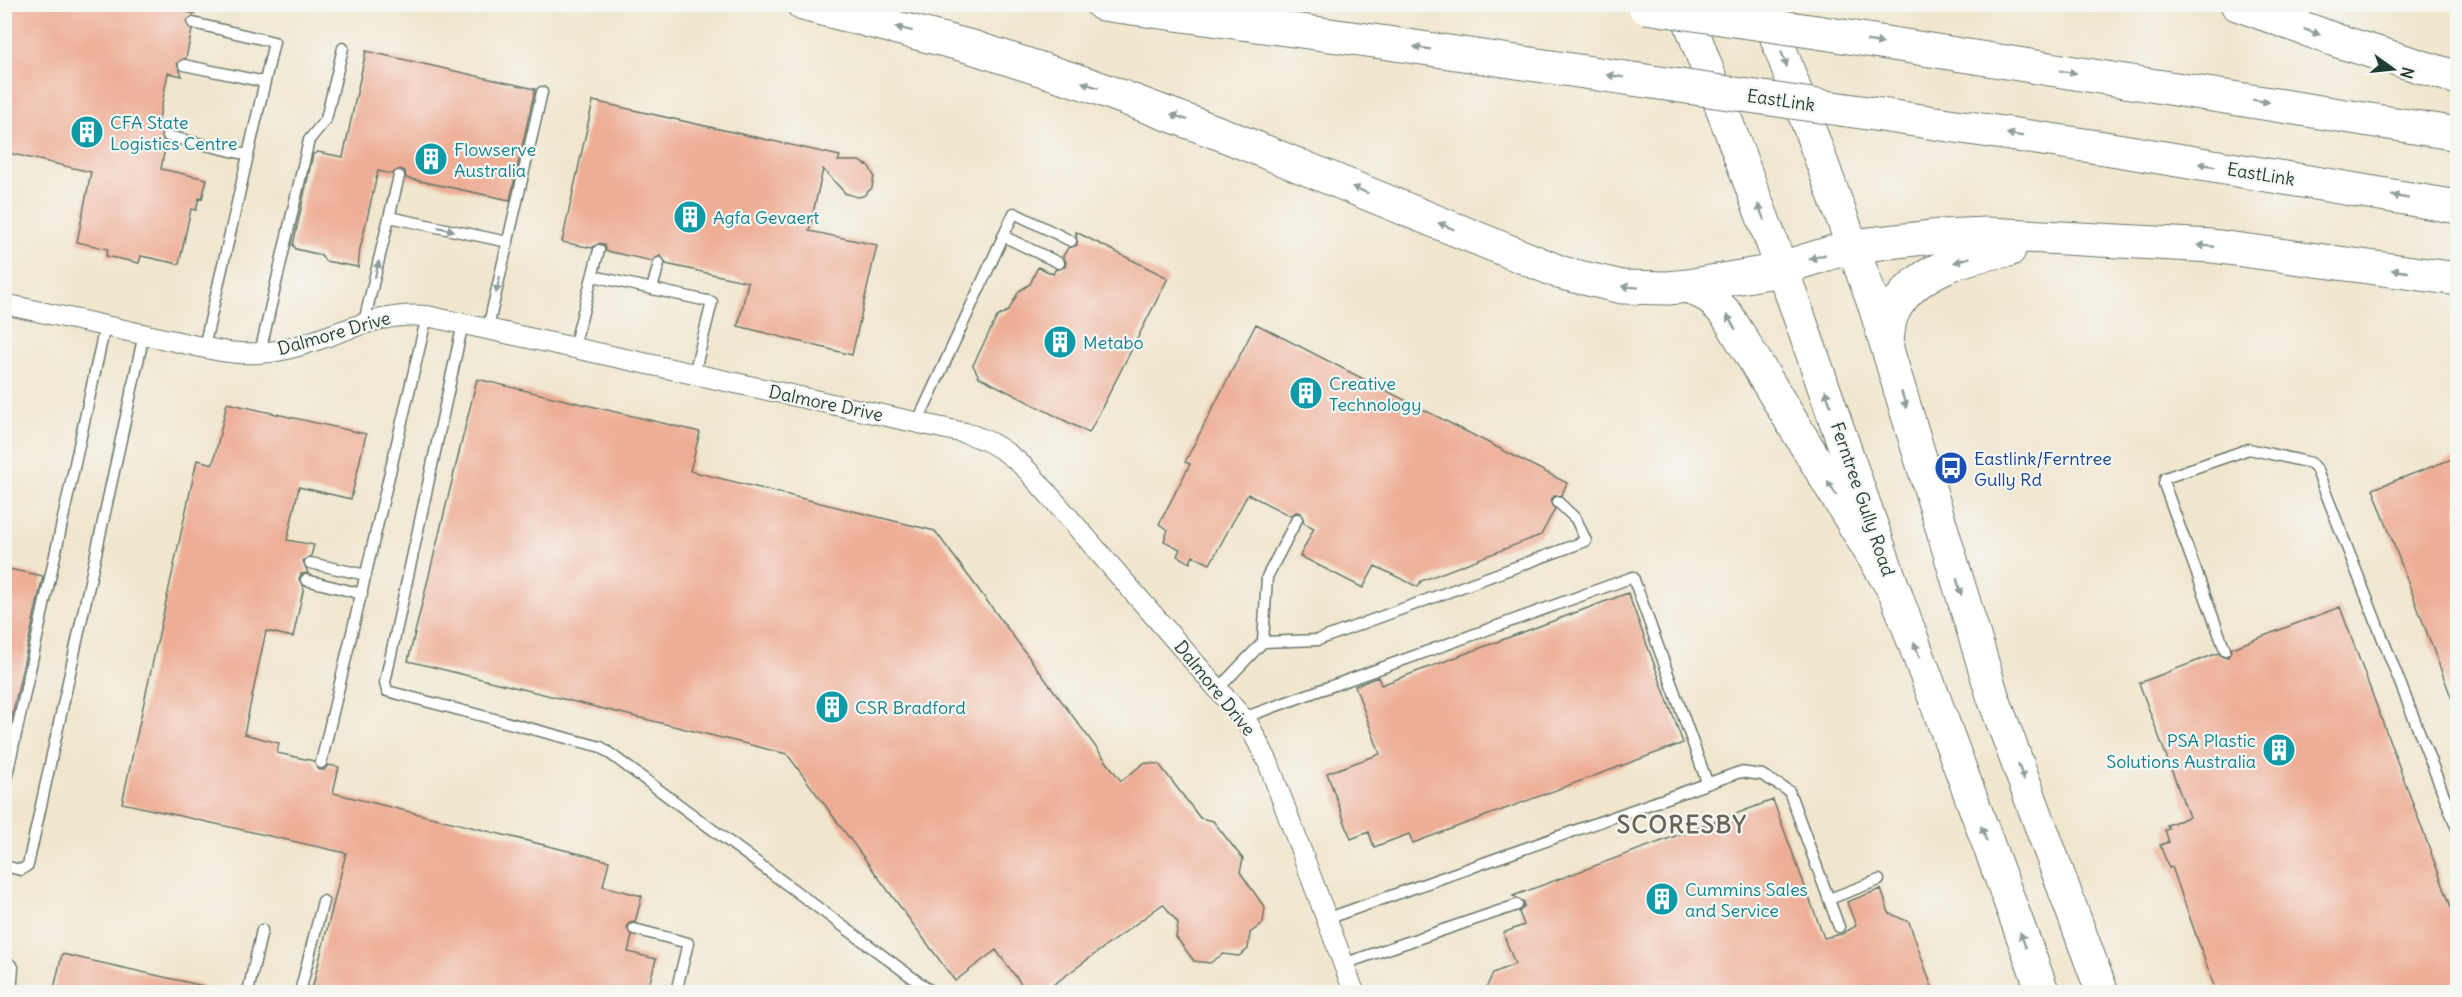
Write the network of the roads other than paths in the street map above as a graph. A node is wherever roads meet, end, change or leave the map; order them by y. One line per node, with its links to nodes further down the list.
1 (803, 4): 30 (highway, one-way to 1)
2 (1102, 4): 17 (highway, EastLink, one-way to 2, bridge)
3 (1683, 4): 27 (main road, Ferntree Gully Road, one-way to 3)
4 (1764, 4): 23 (main road, one-way to 23)
5 (2237, 4): 10 (highway, one-way to 10)
6 (1635, 6): 13 (highway, one-way to 13, bridge)
7 (194, 23): 11 (lane)
8 (343, 48): 42 (lane)
9 (184, 64): 11 (lane)
10 (2457, 78)
11 (265, 82): 15 (lane)
12 (542, 92): 22 (lane)
13 (2457, 134)
14 (168, 136): 15 (lane)
15 (248, 155): 40 (lane)
16 (399, 176): 18 (lane)
17 (2457, 207)
18 (389, 217): 22 (lane, one-way to 22); 34 (lane, one-way to 18)
19 (1003, 236): 21 (lane); 26 (lane); 44 (lane)
20 (2082, 239): 23 (highway); 29 (highway, one-way to 20); 39 (highway, one-way to 39)
21 (1071, 241)
22 (508, 243): 37 (lane, one-way to 37)
23 (1854, 246): 27 (highway, one-way to 27); 39 (main road)
24 (599, 250): 28 (lane)
25 (659, 262): 31 (lane)
26 (1059, 263)
27 (1781, 267): 30 (highway); 50 (main road, Ferntree Gully Road, one-way to 27)
28 (593, 276): 31 (lane); 41 (lane)
29 (2457, 279)
30 (1688, 286): 50 (highway, one-way to 30)
31 (652, 288): 43 (lane)
32 (4, 304): 36 (street, Dalmore Drive)
33 (427, 316): 34 (street, Dalmore Drive); 35 (street, Dalmore Drive); 48 (lane)
34 (364, 322): 42 (street, Dalmore Drive)
35 (463, 323): 37 (street, Dalmore Drive); 75 (lane)
36 (105, 326): 38 (street, Dalmore Drive); 58 (lane)
37 (488, 328): 41 (street, Dalmore Drive)
38 (144, 334): 40 (street, Dalmore Drive); 60 (lane)
39 (1887, 344): 78 (main road, one-way to 78)
40 (204, 347): 42 (street, Dalmore Drive)
41 (574, 347): 43 (street, Dalmore Drive)
42 (260, 353)
43 (694, 374): 44 (street, Dalmore Drive)
44 (917, 423): 54 (street, Dalmore Drive)
45 (1558, 502): 52 (lane)
46 (1297, 519): 52 (lane)
47 (310, 562): 48 (lane)
48 (366, 575): 51 (lane)
49 (306, 580): 51 (lane)
50 (1895, 592): 77 (main road, Ferntree Gully Road, one-way to 50)
51 (362, 594): 56 (lane)
52 (1263, 642): 54 (lane)
53 (2226, 650): 59 (lane)
54 (1219, 688): 55 (street, Dalmore Drive)
55 (1243, 718): 57 (lane); 65 (street, Dalmore Drive)
56 (321, 763)
57 (1707, 782): 62 (lane); 65 (lane)
58 (4, 789)
59 (2457, 831)
60 (4, 866)
61 (1879, 880): 62 (lane)
62 (1829, 899): 66 (lane)
63 (323, 901): 73 (lane)
64 (1517, 905): 70 (lane)
65 (1326, 919): 70 (street, Dalmore Drive)
66 (1839, 927)
67 (634, 929): 74 (lane)
68 (262, 930): 72 (lane)
69 (4, 959): 71 (lane)
70 (1343, 964): 76 (street, Dalmore Drive)
71 (9, 991)
72 (248, 993)
73 (300, 993)
74 (676, 993)
75 (932, 993)
76 (1354, 993)
77 (2043, 993)
78 (2102, 993)

